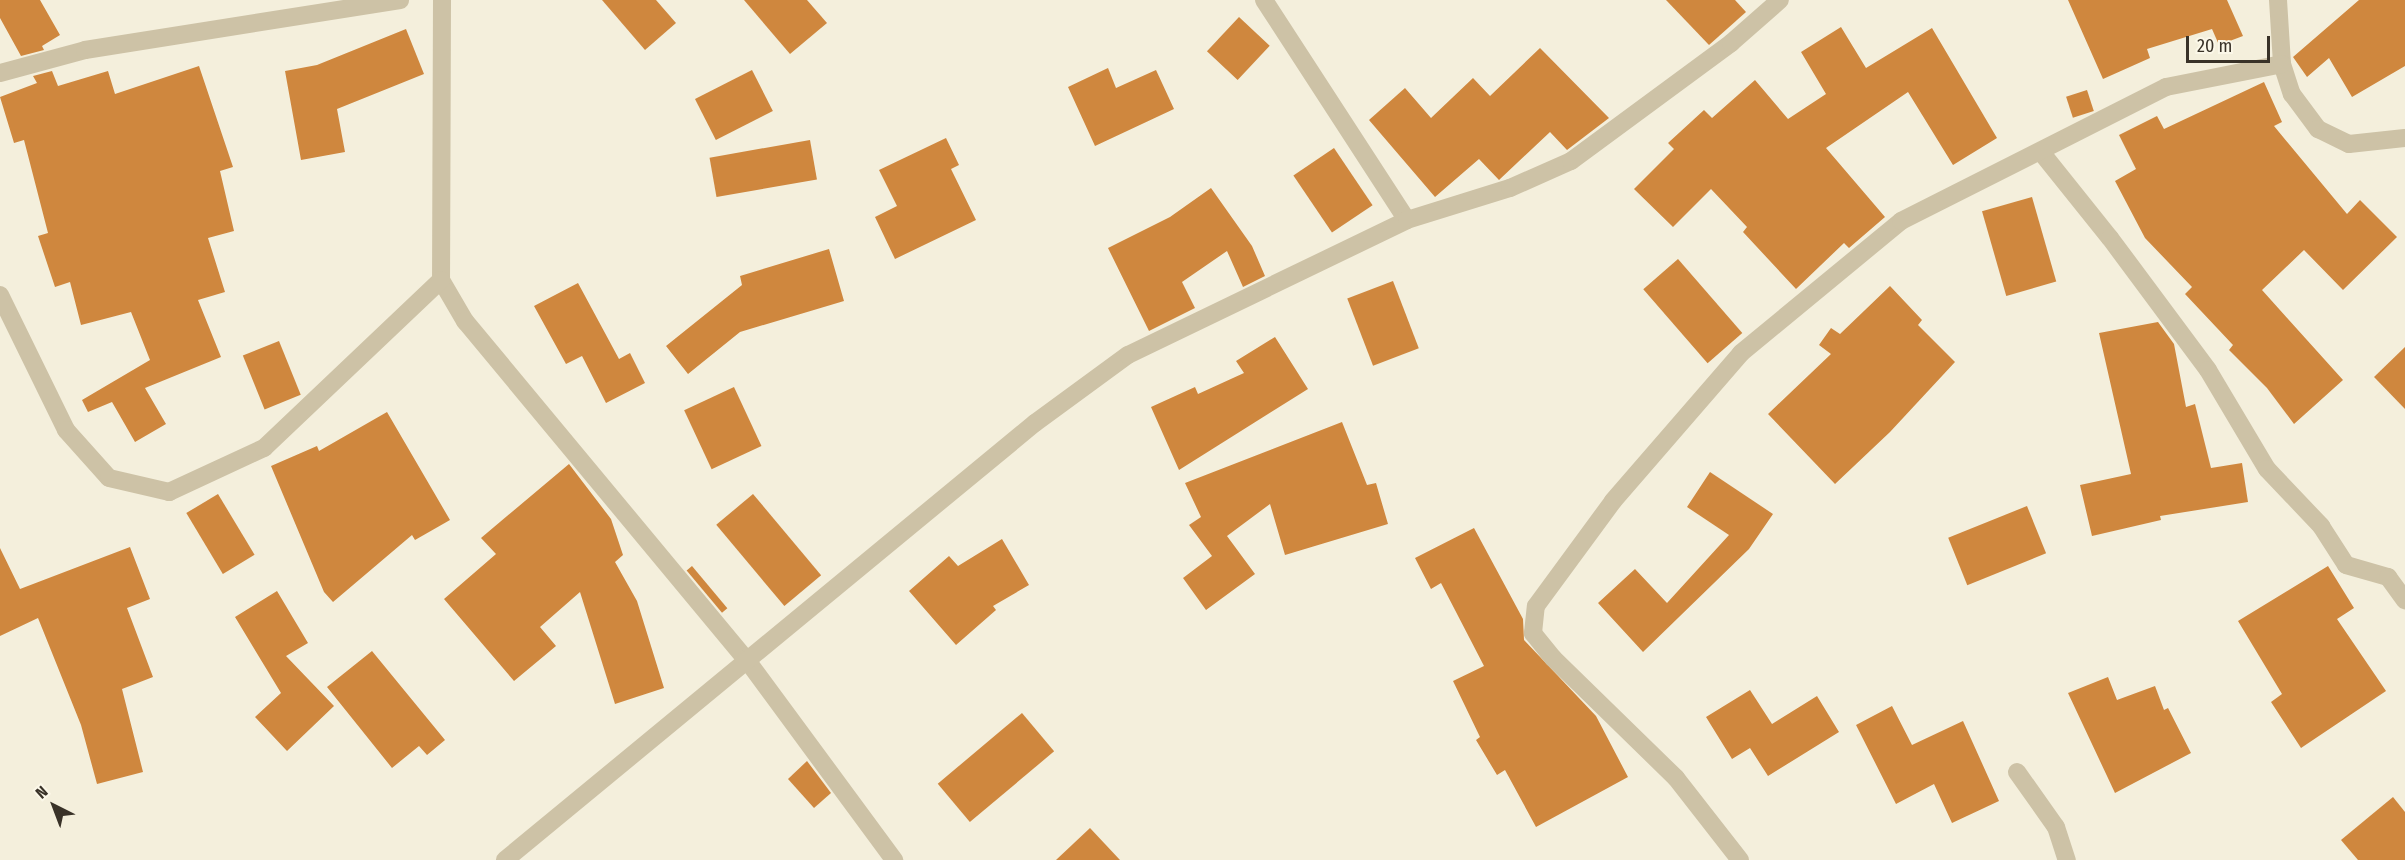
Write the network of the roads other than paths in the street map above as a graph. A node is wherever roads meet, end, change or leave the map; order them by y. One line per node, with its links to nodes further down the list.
1 (400, 0): 7 (street)
2 (442, 0): 11 (street)
3 (1264, 0): 10 (street)
4 (1780, 0): 10 (street)
5 (2278, 0): 6 (street)
6 (2282, 64): 8 (street); 9 (street)
7 (0, 73)
8 (2405, 138)
9 (2041, 152): 13 (street); 18 (street)
10 (1407, 220): 14 (street)
11 (441, 280): 12 (street); 14 (street)
12 (0, 295)
13 (2405, 600)
14 (746, 660): 16 (street); 17 (street)
15 (2018, 772): 19 (street)
16 (505, 860)
17 (894, 860)
18 (1740, 860)
19 (2067, 860)

